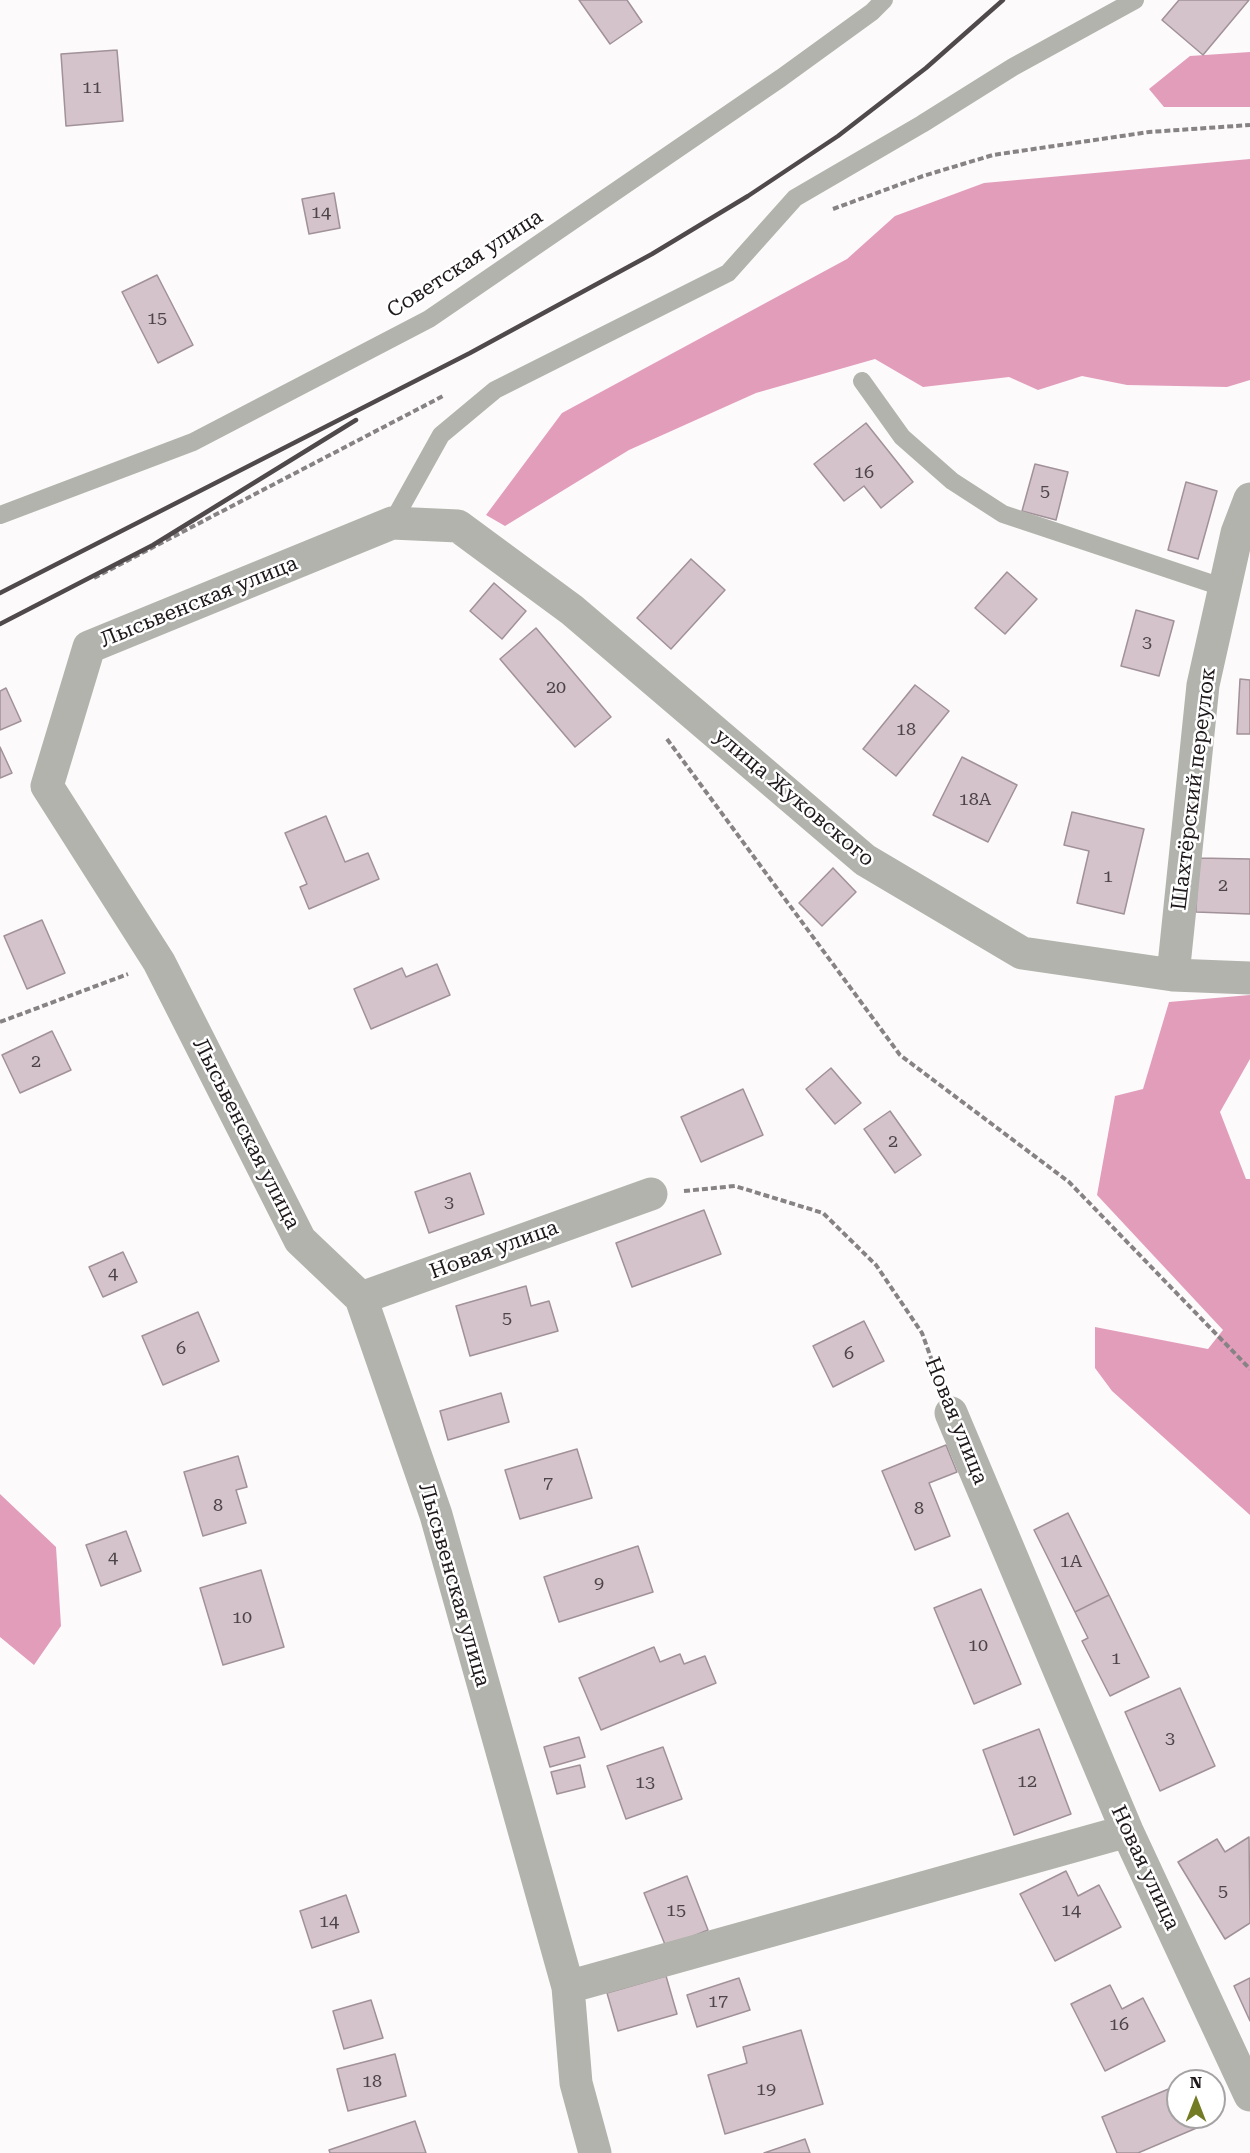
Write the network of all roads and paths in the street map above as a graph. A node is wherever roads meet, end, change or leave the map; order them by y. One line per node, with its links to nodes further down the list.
1 (884, 0): 5 (lane, Советская улица)
2 (1135, 0): 6 (lane)
3 (862, 381): 7 (lane)
4 (1250, 499): 7 (street, Шахтёрский переулок)
5 (0, 514)
6 (392, 523): 9 (street, Лысьвенская улица); 10 (street, улица Жуковского)
7 (1225, 588): 10 (street, Шахтёрский переулок)
8 (663, 733): 15 (path)
9 (159, 962): 12 (path); 14 (street, Лысьвенская улица)
10 (1173, 975): 11 (street, улица Жуковского)
11 (1250, 978)
12 (0, 1022)
13 (651, 1194): 14 (street, Новая улица); 16 (path, Новая улица)
14 (361, 1299): 18 (street, Лысьвенская улица)
15 (1250, 1369)
16 (951, 1413): 17 (street, Новая улица)
17 (1127, 1831): 18 (street); 19 (street, Новая улица)
18 (568, 1987): 20 (street, Лысьвенская улица)
19 (1250, 2095)
20 (595, 2153)

